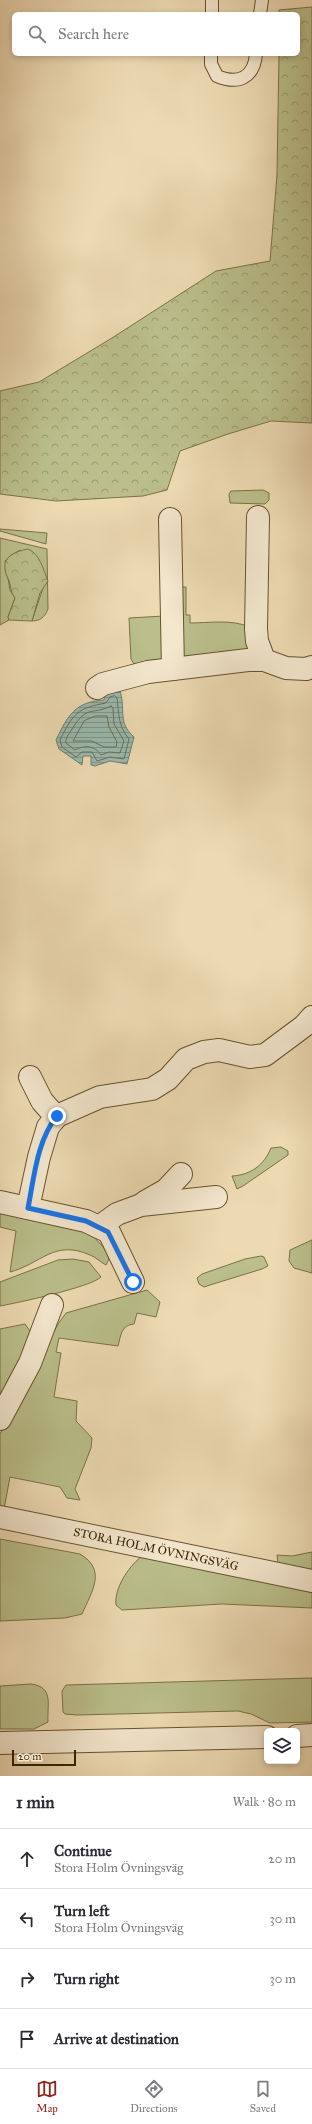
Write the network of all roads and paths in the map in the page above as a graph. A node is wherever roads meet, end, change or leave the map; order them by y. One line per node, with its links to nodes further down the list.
1 (212, 0): 3 (lane)
2 (262, 0): 4 (lane)
3 (212, 12)
4 (260, 12)
5 (211, 56): 6 (lane)
6 (256, 56)
7 (258, 517): 9 (street)
8 (170, 519): 10 (street)
9 (264, 660): 10 (street); 11 (street)
10 (173, 669): 12 (street)
11 (311, 669)
12 (97, 688)
13 (312, 1017): 15 (street)
14 (30, 1078): 15 (street)
15 (56, 1117): 20 (street)
16 (181, 1174): 19 (street)
17 (216, 1197): 19 (street)
18 (0, 1202): 20 (street)
19 (141, 1205): 21 (street)
20 (28, 1208): 21 (street)
21 (99, 1227): 22 (street)
22 (133, 1282)
23 (52, 1305): 24 (street)
24 (0, 1419)
25 (0, 1518): 26 (street, STORA HOLM ÖVNINGSVÄG)
26 (312, 1581)
27 (300, 1736): 28 (street)
28 (312, 1736)
29 (264, 1737): 30 (street)
30 (0, 1743)

